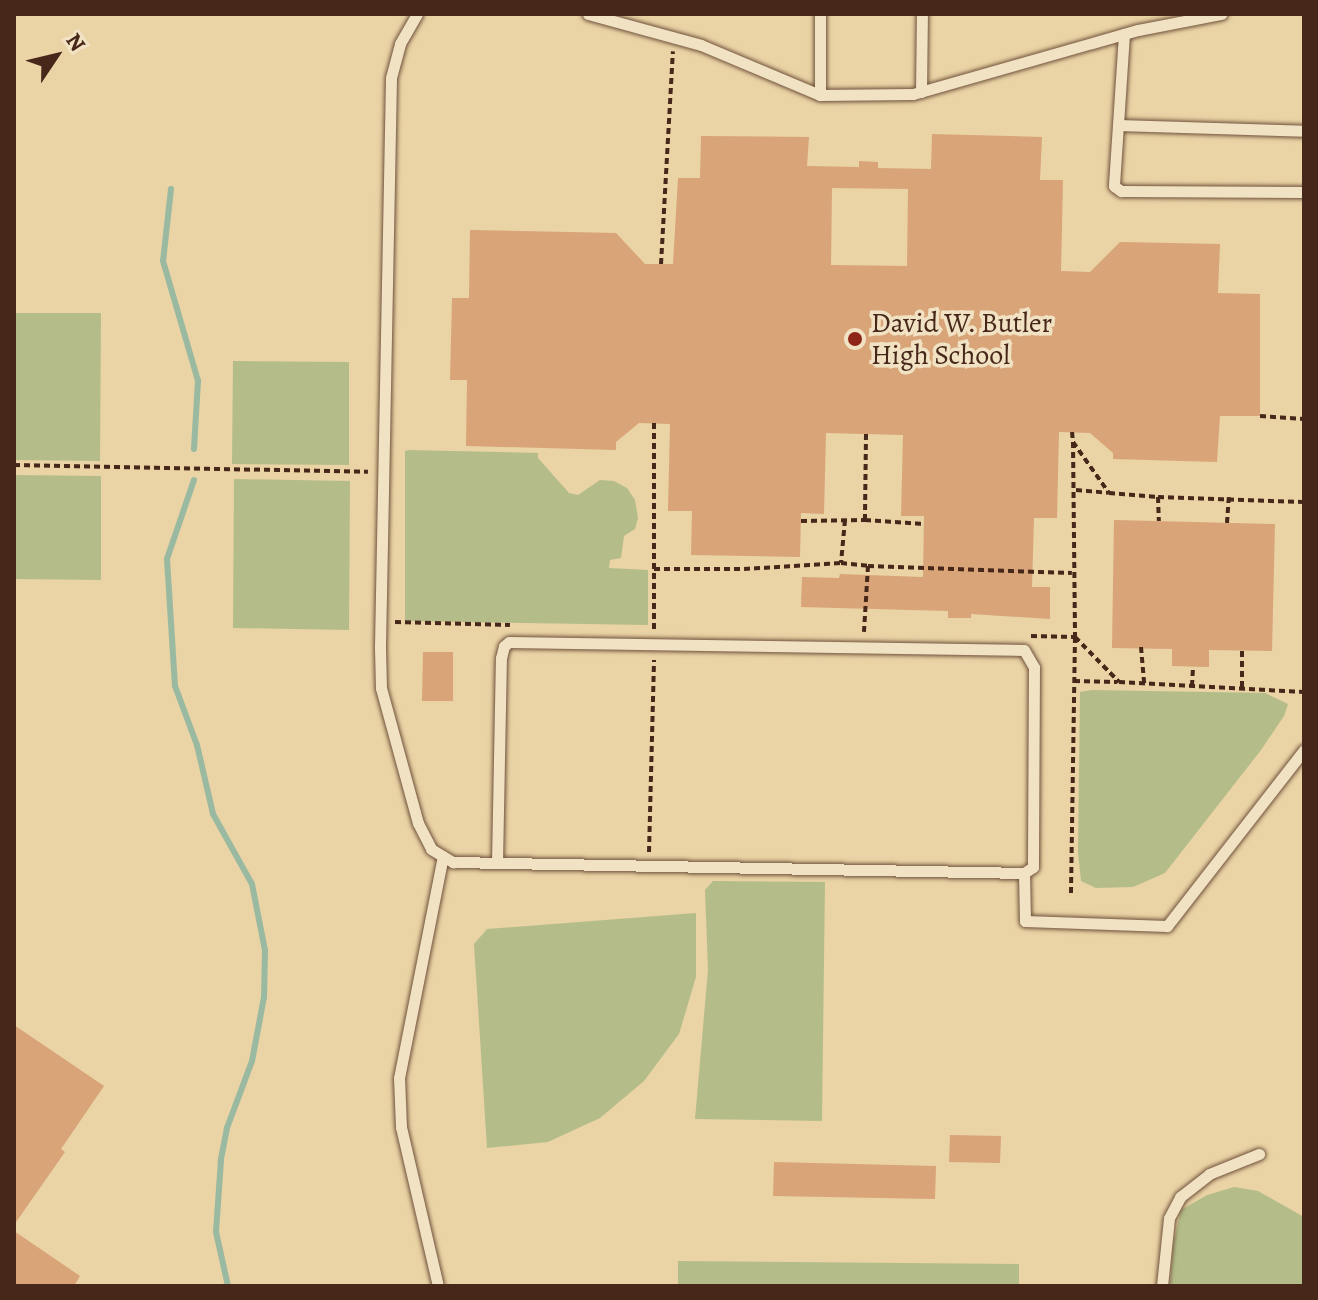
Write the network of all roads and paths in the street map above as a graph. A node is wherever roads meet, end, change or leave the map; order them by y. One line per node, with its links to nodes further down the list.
1 (417, 14): 20 (lane)
2 (588, 14): 7 (lane)
3 (820, 14): 9 (lane)
4 (922, 14): 8 (lane)
5 (1221, 14): 6 (lane)
6 (1124, 34): 8 (lane); 10 (lane)
7 (674, 37): 9 (lane); 13 (path)
8 (921, 92): 9 (lane)
9 (820, 95)
10 (1118, 125): 11 (lane); 12 (lane)
11 (1304, 131)
12 (1304, 192)
13 (661, 264)
14 (1260, 416): 15 (path)
15 (1304, 419)
16 (1072, 432): 18 (path)
17 (866, 434): 27 (path)
18 (1073, 442): 21 (path); 22 (path)
19 (14, 465): 20 (path)
20 (383, 472): 48 (lane)
21 (1076, 490): 22 (path); 35 (path)
22 (1109, 493): 23 (path)
23 (1158, 497): 24 (path); 29 (path)
24 (1229, 497): 25 (path); 30 (path)
25 (1304, 502)
26 (845, 520): 27 (path); 28 (path); 32 (path)
27 (865, 520): 31 (path)
28 (801, 521)
29 (1159, 521)
30 (1227, 523)
31 (924, 524)
32 (841, 563): 33 (path); 34 (path)
33 (868, 566): 35 (path); 36 (path)
34 (654, 569)
35 (1072, 573): 37 (path)
36 (864, 632)
37 (1075, 637): 41 (path); 42 (path)
38 (1141, 647): 43 (path)
39 (1242, 651): 45 (path)
40 (1193, 667): 44 (path)
41 (1073, 681): 42 (path); 51 (path)
42 (1119, 682): 43 (path)
43 (1144, 685): 44 (path)
44 (1192, 686): 45 (path)
45 (1242, 687): 46 (path)
46 (1304, 692)
47 (1304, 750): 50 (lane)
48 (443, 856): 49 (lane); 53 (lane)
49 (497, 863): 50 (lane); 50 (lane)
50 (1024, 873)
51 (1071, 893)
52 (1259, 1154): 54 (lane)
53 (438, 1286)
54 (1162, 1286)

